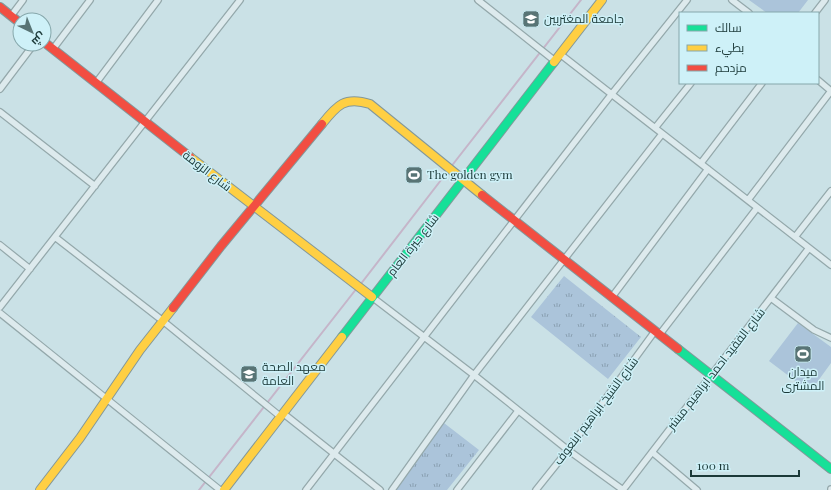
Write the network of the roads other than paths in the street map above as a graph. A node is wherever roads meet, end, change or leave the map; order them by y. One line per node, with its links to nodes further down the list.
1 (23, 0): 13 (street)
2 (90, 0): 14 (street)
3 (158, 0): 18 (street)
4 (240, 0): 24 (street)
5 (478, 0): 16 (street)
6 (602, 0): 16 (street, شارع جبرة العام)
7 (687, 0): 22 (street)
8 (732, 0): 11 (street)
9 (825, 0): 12 (street)
10 (0, 8): 13 (street)
11 (746, 12)
12 (816, 12)
13 (11, 16)
14 (53, 49): 18 (street, شارع الزومة)
15 (28, 52): 21 (street)
16 (558, 58): 22 (street); 29 (street, شارع جبرة العام)
17 (819, 81): 32 (street)
18 (96, 83): 24 (street, شارع الزومة)
19 (690, 84): 25 (street)
20 (761, 84): 27 (street)
21 (0, 89)
22 (611, 95): 25 (street); 35 (street)
23 (0, 112): 30 (street)
24 (145, 122): 30 (street); 33 (street, شارع الزومة)
25 (655, 128): 26 (street)
26 (662, 134): 27 (street); 40 (street)
27 (701, 163): 28 (street)
28 (708, 169): 32 (street); 44 (street)
29 (463, 180): 33 (street); 35 (street); 43 (street, شارع جبرة العام)
30 (95, 186): 36 (street)
31 (831, 191): 37 (street)
32 (748, 200): 34 (street)
33 (254, 207): 43 (street, شارع الزومة); 48 (street)
34 (757, 208): 37 (street); 49 (street, شارع الشيخ ابراهيم ابنعوف)
35 (515, 220): 40 (street); 50 (street)
36 (55, 237): 42 (street); 48 (street)
37 (795, 237): 39 (street)
38 (0, 245): 42 (street)
39 (809, 248): 41 (street); 45 (street, شارع الفقيد احمد ابراهيم مبشر)
40 (565, 259): 44 (street); 52 (street)
41 (831, 265)
42 (30, 269): 46 (street)
43 (372, 297): 50 (street); 56 (street, شارع جبرة العام)
44 (612, 297): 49 (street)
45 (770, 298): 51 (street); 53 (street, شارع الفقيد احمد ابراهيم مبشر)
46 (0, 307)
47 (0, 313): 54 (street)
48 (163, 321): 54 (street); 56 (street)
49 (658, 332): 53 (street); 57 (street, شارع الشيخ ابراهيم ابنعوف)
50 (424, 338): 52 (street); 59 (street)
51 (831, 338)
52 (474, 375): 55 (street); 66 (street)
53 (712, 375): 58 (street, شارع الفقيد احمد ابراهيم مبشر); 60 (street)
54 (107, 399): 61 (street); 62 (street)
55 (518, 411): 57 (street); 67 (street)
56 (282, 415): 59 (street); 63 (street, شارع جبرة العام)
57 (568, 450): 68 (street, شارع الشيخ ابراهيم ابنعوف); 69 (street)
58 (652, 452): 69 (street, شارع الفقيد احمد ابراهيم مبشر); 70 (street)
59 (335, 453): 64 (street); 65 (street)
60 (831, 469)
61 (40, 490)
62 (220, 490)
63 (224, 490)
64 (306, 490)
65 (380, 490)
66 (392, 490)
67 (457, 490)
68 (536, 490)
69 (623, 490)
70 (697, 490)

